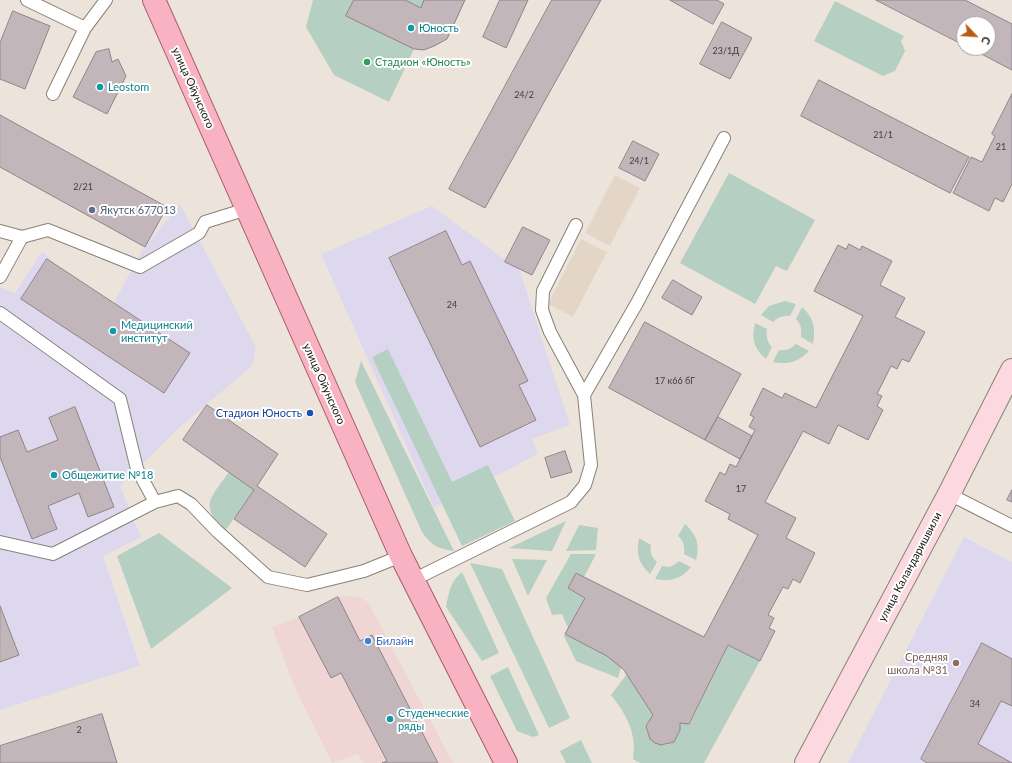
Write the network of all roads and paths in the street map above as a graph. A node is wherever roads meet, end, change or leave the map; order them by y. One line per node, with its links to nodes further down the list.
1 (27, 0): 4 (lane)
2 (106, 0): 4 (lane)
3 (154, 0): 7 (main road, улица Ойунского)
4 (85, 28): 5 (lane)
5 (53, 94)
6 (724, 138): 14 (lane)
7 (247, 209): 10 (lane); 19 (main road, улица Ойунского)
8 (576, 225): 14 (lane)
9 (0, 232): 10 (lane)
10 (22, 237): 11 (lane)
11 (0, 277)
12 (0, 313): 16 (lane)
13 (1012, 370): 15 (street, улица Каландаришвили)
14 (584, 394): 20 (lane)
15 (950, 494): 17 (lane); 22 (street, улица Каландаришвили)
16 (155, 502): 18 (lane); 19 (lane)
17 (1012, 526)
18 (0, 542)
19 (401, 556): 20 (main road, улица Ойунского)
20 (413, 580): 21 (main road, улица Ойунского)
21 (506, 763)
22 (806, 763)

